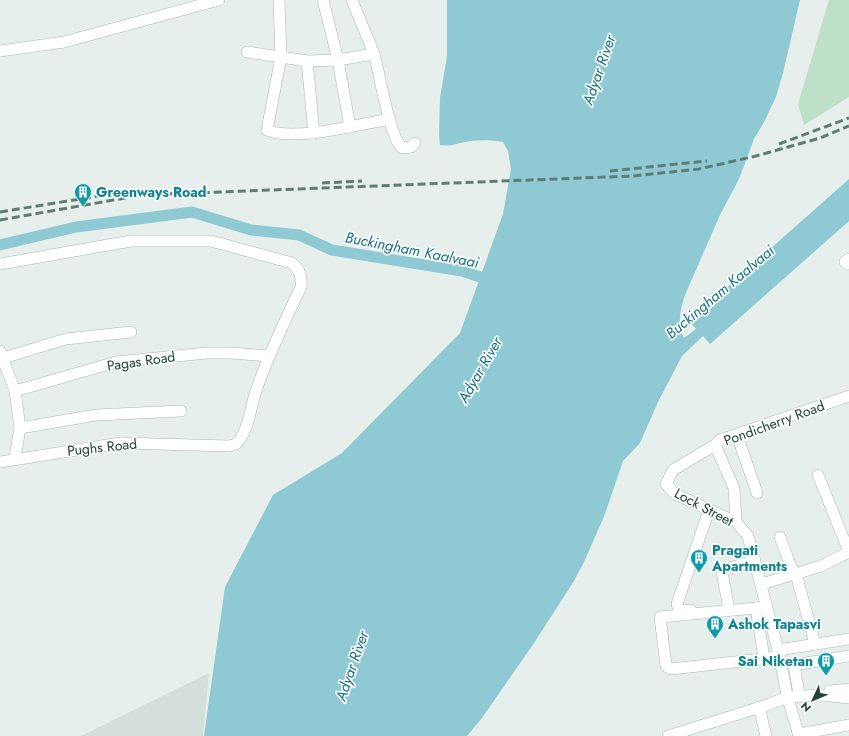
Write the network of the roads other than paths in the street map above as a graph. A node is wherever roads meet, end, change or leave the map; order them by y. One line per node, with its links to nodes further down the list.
1 (219, 0): 5 (street)
2 (279, 0): 9 (street)
3 (323, 0): 10 (street)
4 (352, 0): 8 (street)
5 (190, 4): 6 (street)
6 (0, 51)
7 (246, 52): 9 (street)
8 (374, 54): 10 (street); 12 (street)
9 (281, 57): 11 (street); 14 (street)
10 (338, 60): 11 (street); 13 (street)
11 (307, 61): 14 (street)
12 (390, 119): 13 (street); 15 (street)
13 (350, 127): 14 (street)
14 (314, 133)
15 (415, 143)
16 (0, 264): 19 (street)
17 (131, 332): 18 (street)
18 (2, 354): 20 (street)
19 (269, 356): 20 (street, Pagas Road); 26 (street, Pughs Road)
20 (15, 391): 23 (street)
21 (849, 396): 24 (street, Pondicherry Road)
22 (181, 411): 23 (street)
23 (20, 428): 26 (street)
24 (737, 435): 25 (street, Pondicherry Road); 30 (street)
25 (714, 445): 29 (street, Pondicherry Road); 32 (street)
26 (15, 458): 27 (street, Pughs Road)
27 (0, 462)
28 (818, 476): 34 (street)
29 (666, 484): 31 (street, Lock Street)
30 (757, 493)
31 (709, 510): 32 (street, Lock Street); 38 (street)
32 (736, 522): 35 (street, Lock Street)
33 (780, 537): 36 (street)
34 (849, 552): 36 (street)
35 (755, 560): 37 (street, Lock Street); 38 (street)
36 (796, 574): 37 (street); 41 (street)
37 (762, 584): 39 (street, Lock Street)
38 (728, 604): 39 (street)
39 (762, 604): 42 (street, Lock Street); 44 (street); 44 (street)
40 (849, 639): 41 (street)
41 (815, 644): 42 (street)
42 (779, 655): 44 (street); 45 (street); 48 (street, Lock Street)
43 (849, 656): 45 (street)
44 (764, 658)
45 (794, 665): 47 (street)
46 (849, 689): 47 (street)
47 (799, 694): 48 (street)
48 (788, 696): 49 (street); 50 (street); 53 (street, Lock Street)
49 (849, 698)
50 (758, 708): 52 (street); 55 (street)
51 (849, 725): 53 (street)
52 (690, 732): 54 (street)
53 (799, 735)
54 (668, 736)
55 (766, 736)

